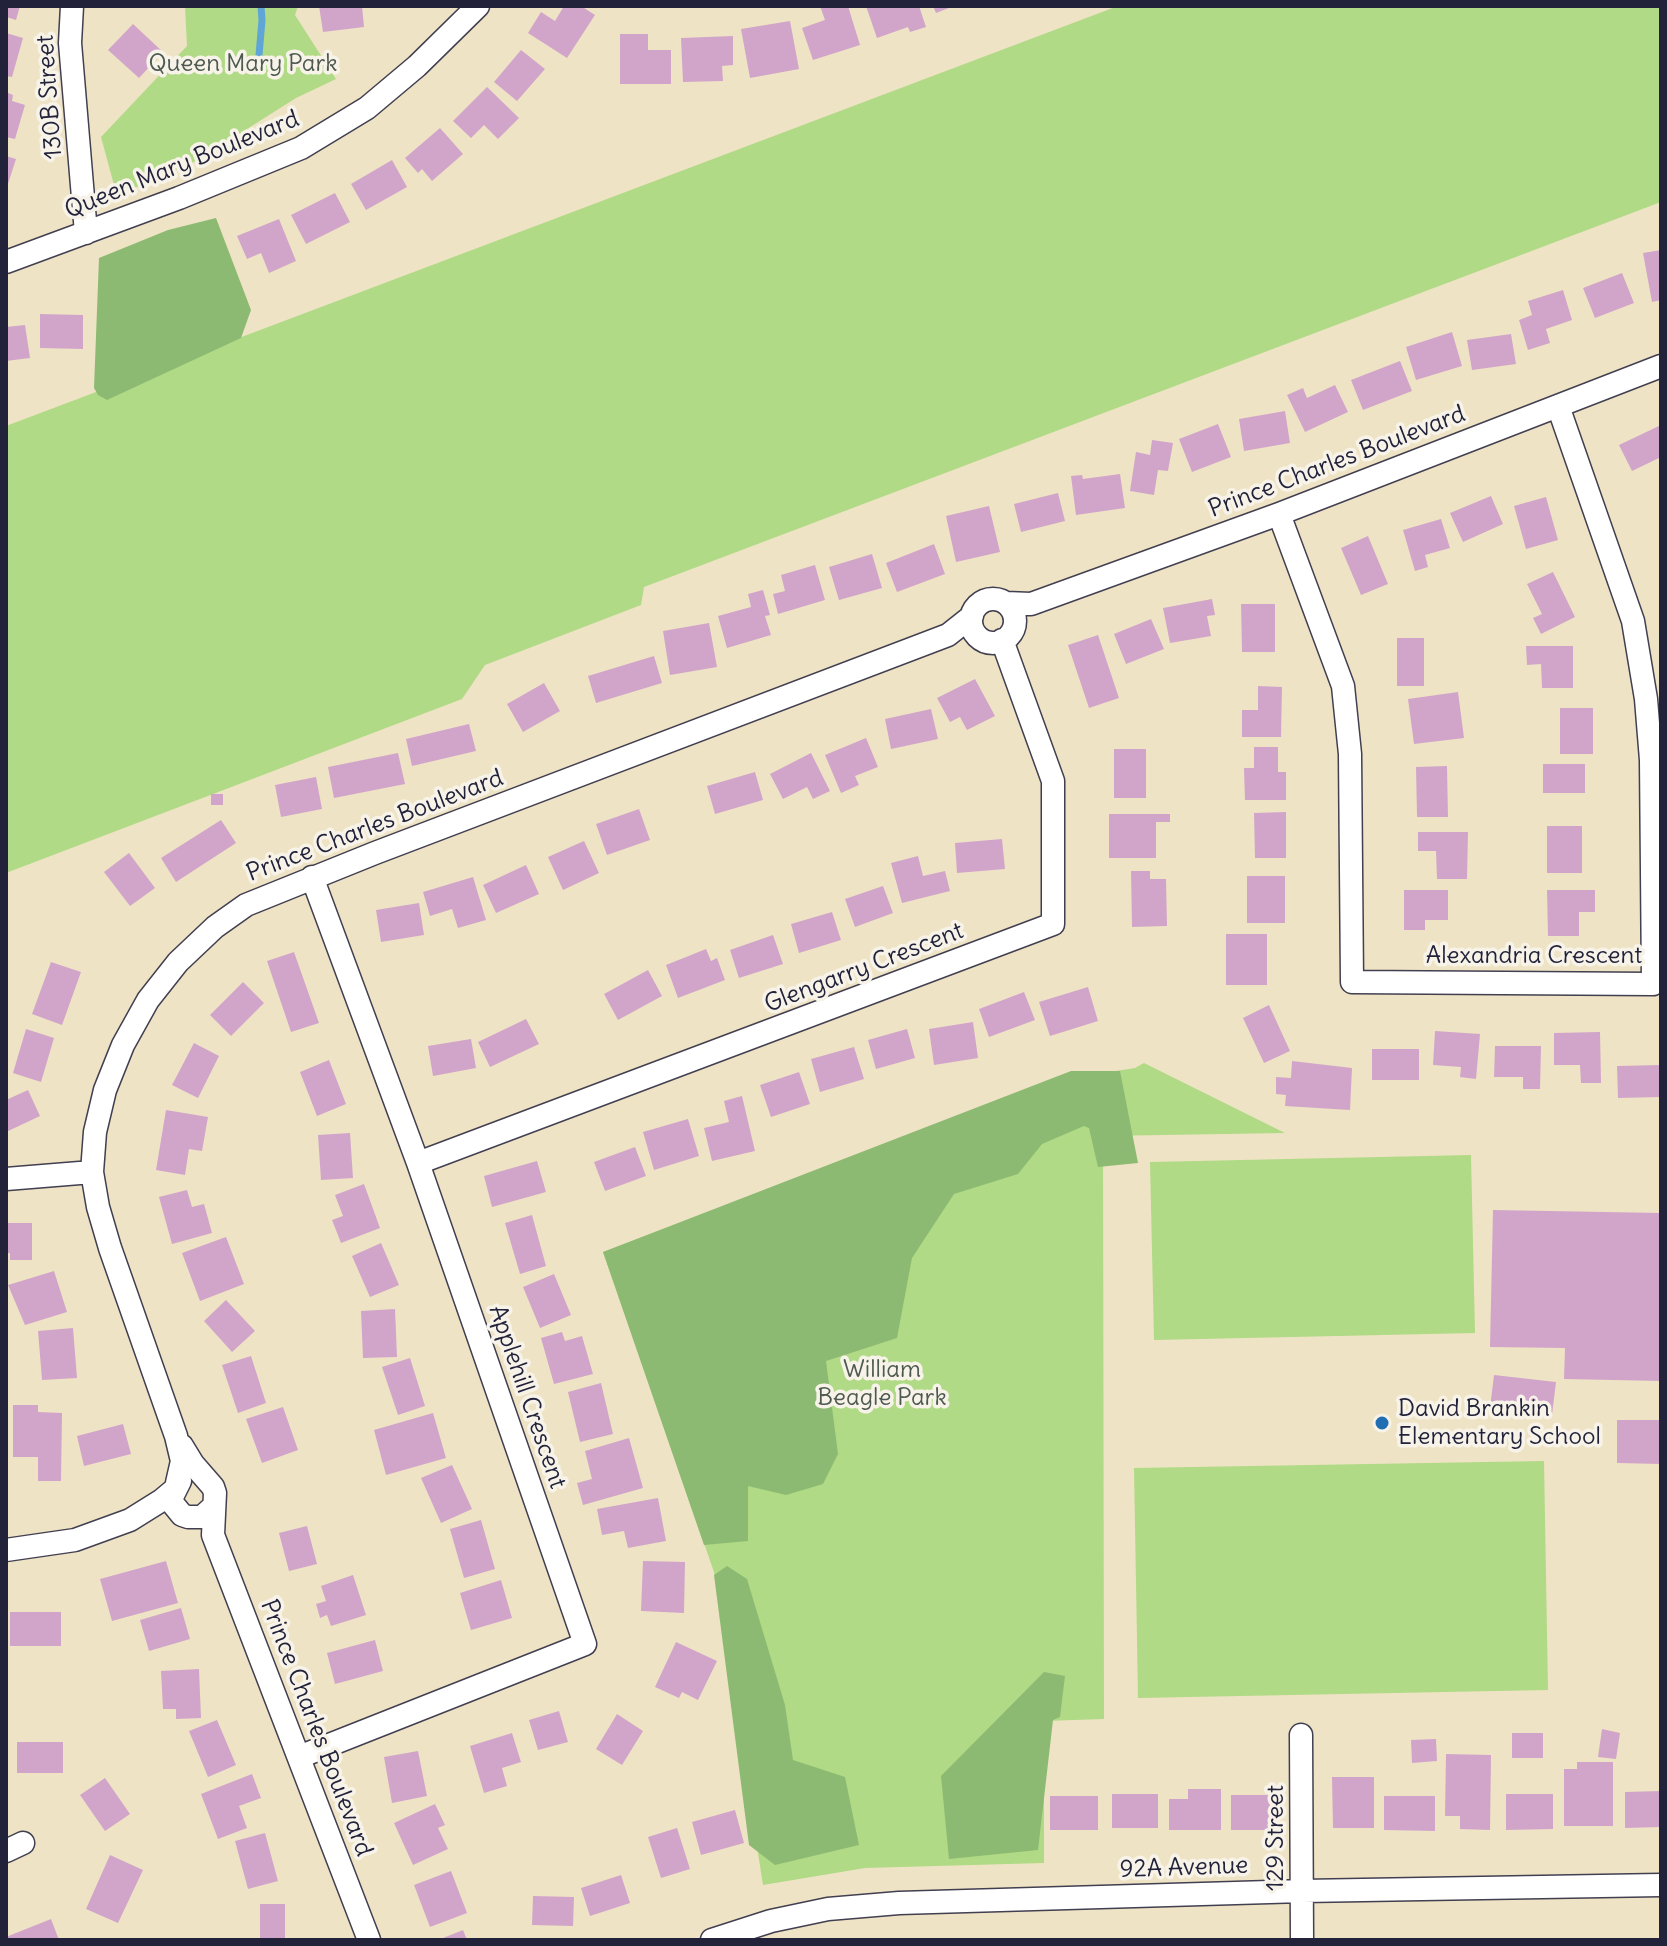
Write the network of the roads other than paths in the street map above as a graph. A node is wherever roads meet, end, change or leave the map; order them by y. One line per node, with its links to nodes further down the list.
1 (72, 6): 3 (street, 130B Street)
2 (478, 6): 3 (street, Queen Mary Boulevard)
3 (86, 233): 4 (street, Queen Mary Boulevard)
4 (6, 262)
5 (1661, 366): 6 (street, Prince Charles Boulevard)
6 (1558, 406): 7 (street, Prince Charles Boulevard); 7 (street, Alexandria Crescent)
7 (1279, 514): 8 (street, Prince Charles Boulevard)
8 (1007, 622): 9 (street, Prince Charles Boulevard); 9 (street); 11 (street, Glengarry Crescent)
9 (974, 626): 10 (street, Prince Charles Boulevard)
10 (312, 877): 11 (street, Applehill Crescent); 12 (street, Prince Charles Boulevard)
11 (418, 1163): 21 (street, Applehill Crescent)
12 (92, 1172): 13 (street); 14 (street, Prince Charles Boulevard)
13 (6, 1179)
14 (176, 1436): 15 (street, Prince Charles Boulevard); 16 (street, Prince Charles Boulevard)
15 (203, 1477): 16 (street); 17 (street)
16 (175, 1486): 17 (street); 18 (street)
17 (197, 1513): 18 (street); 21 (street, Prince Charles Boulevard)
18 (130, 1520): 19 (street)
19 (6, 1550)
20 (1301, 1735): 23 (street, 129 Street)
21 (299, 1757): 24 (street, Prince Charles Boulevard)
22 (1661, 1885): 23 (street, 92A Avenue)
23 (1303, 1891): 25 (street, 92A Avenue); 26 (street, 129 Street)
24 (369, 1940)
25 (712, 1940)
26 (1302, 1940)

